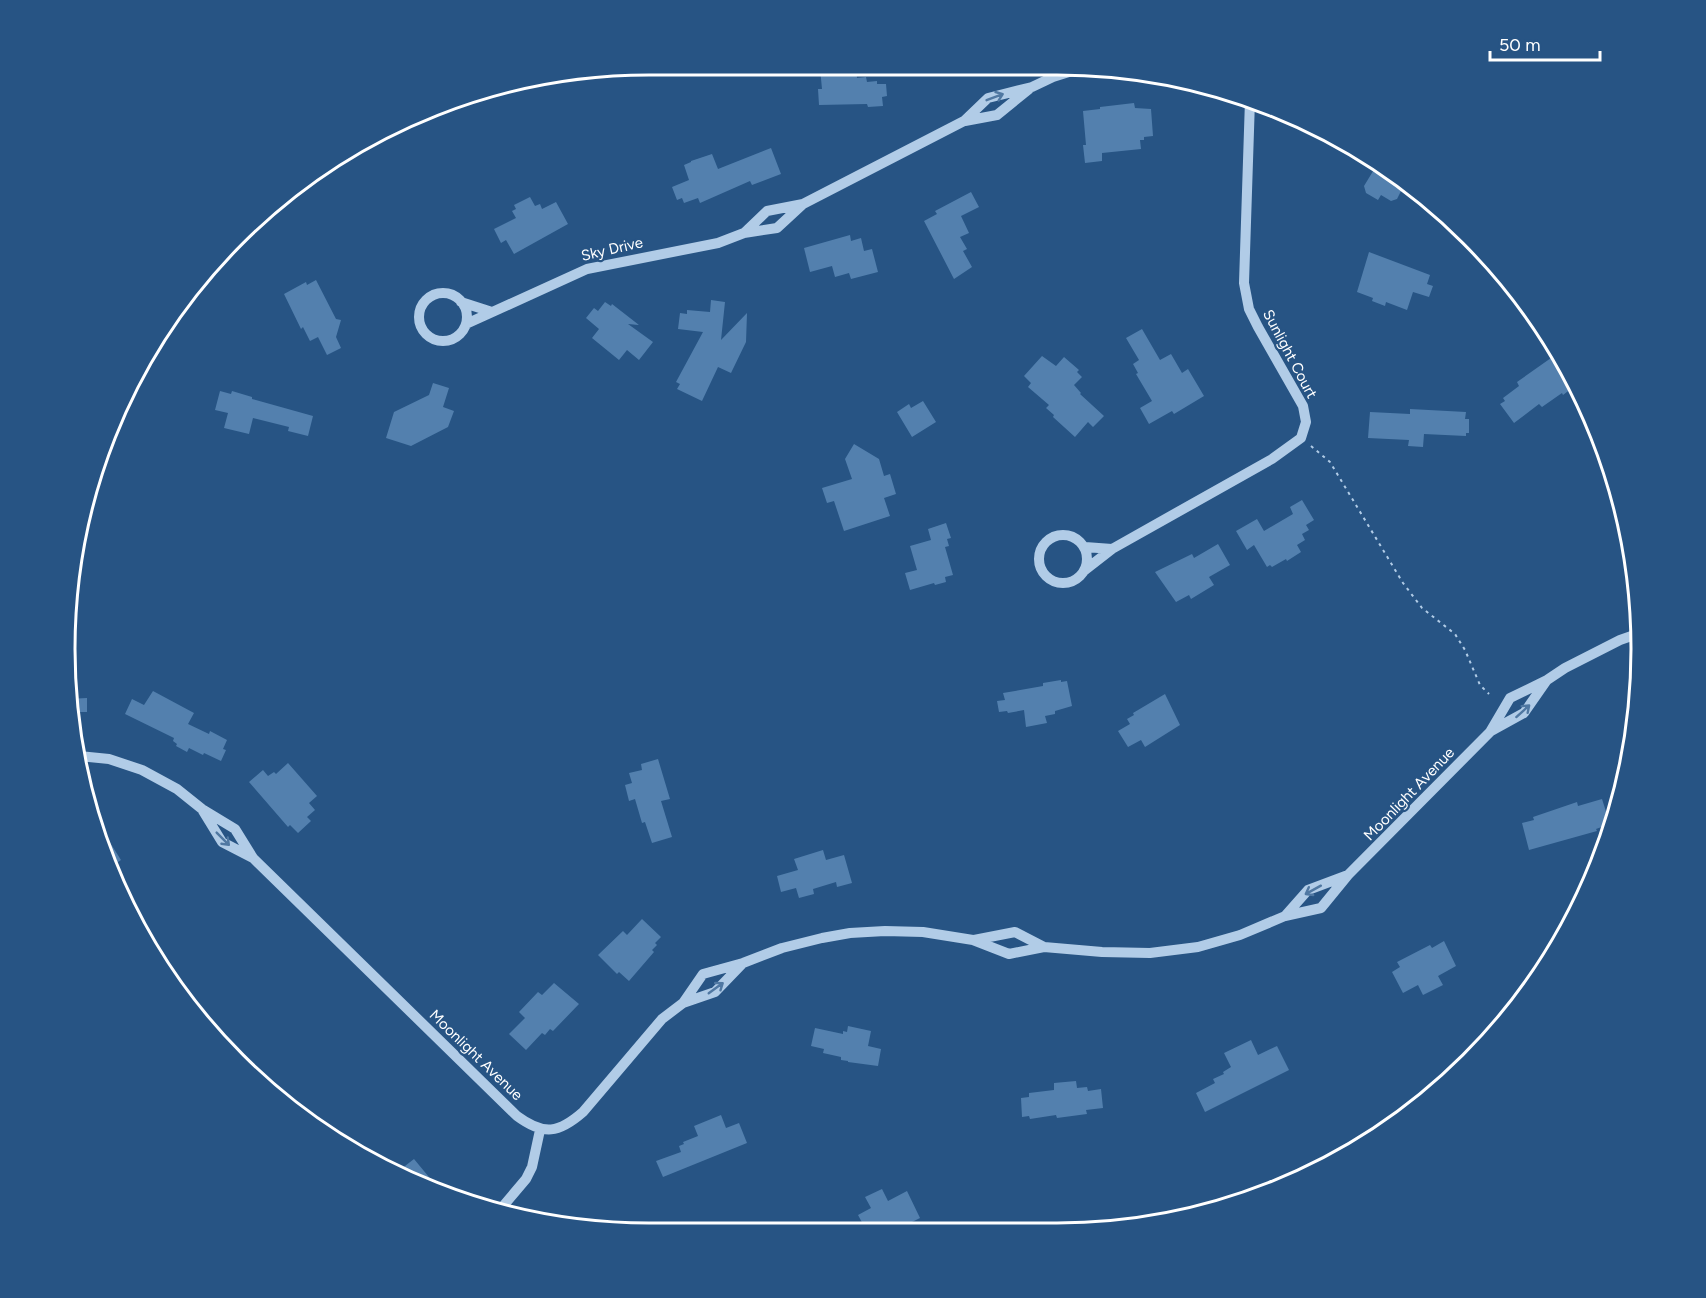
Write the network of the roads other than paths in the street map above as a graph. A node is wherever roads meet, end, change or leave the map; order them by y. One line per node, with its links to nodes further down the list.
1 (1056, 75): 2 (street, Sky Drive)
2 (1032, 87): 4 (street, Sky Drive); 4 (street, Sky Drive, one-way to 2)
3 (1250, 108): 11 (street, Sunlight Court)
4 (964, 121): 5 (street, Sky Drive)
5 (803, 204): 6 (street, Sky Drive); 6 (street, Sky Drive)
6 (744, 233): 8 (street, Sky Drive)
7 (461, 302): 8 (street); 9 (street); 9 (street)
8 (492, 312): 9 (street, Sky Drive)
9 (466, 324)
10 (1089, 547): 11 (street); 12 (street); 13 (street); 13 (street)
11 (1112, 549): 12 (street)
12 (1099, 559): 13 (street)
13 (1085, 570)
14 (1631, 636): 15 (street, Moonlight Avenue)
15 (1547, 680): 16 (street, Moonlight Avenue, one-way to 15); 16 (street, Moonlight Avenue)
16 (1490, 732): 20 (street, Moonlight Avenue)
17 (85, 757): 18 (street, Moonlight Avenue)
18 (211, 818): 19 (street, Moonlight Avenue); 19 (street, Moonlight Avenue, one-way to 19)
19 (253, 858): 26 (street, Moonlight Avenue)
20 (1348, 875): 21 (street, Moonlight Avenue, one-way to 21); 21 (street, Moonlight Avenue)
21 (1285, 916): 23 (street, Moonlight Avenue)
22 (973, 940): 23 (street, Moonlight Avenue); 23 (street, Moonlight Avenue); 24 (street, Moonlight Avenue)
23 (1044, 947)
24 (743, 963): 25 (street, Moonlight Avenue, one-way to 24); 25 (street, Moonlight Avenue)
25 (683, 1003): 26 (street, Moonlight Avenue)
26 (540, 1130): 27 (street)
27 (505, 1204)

